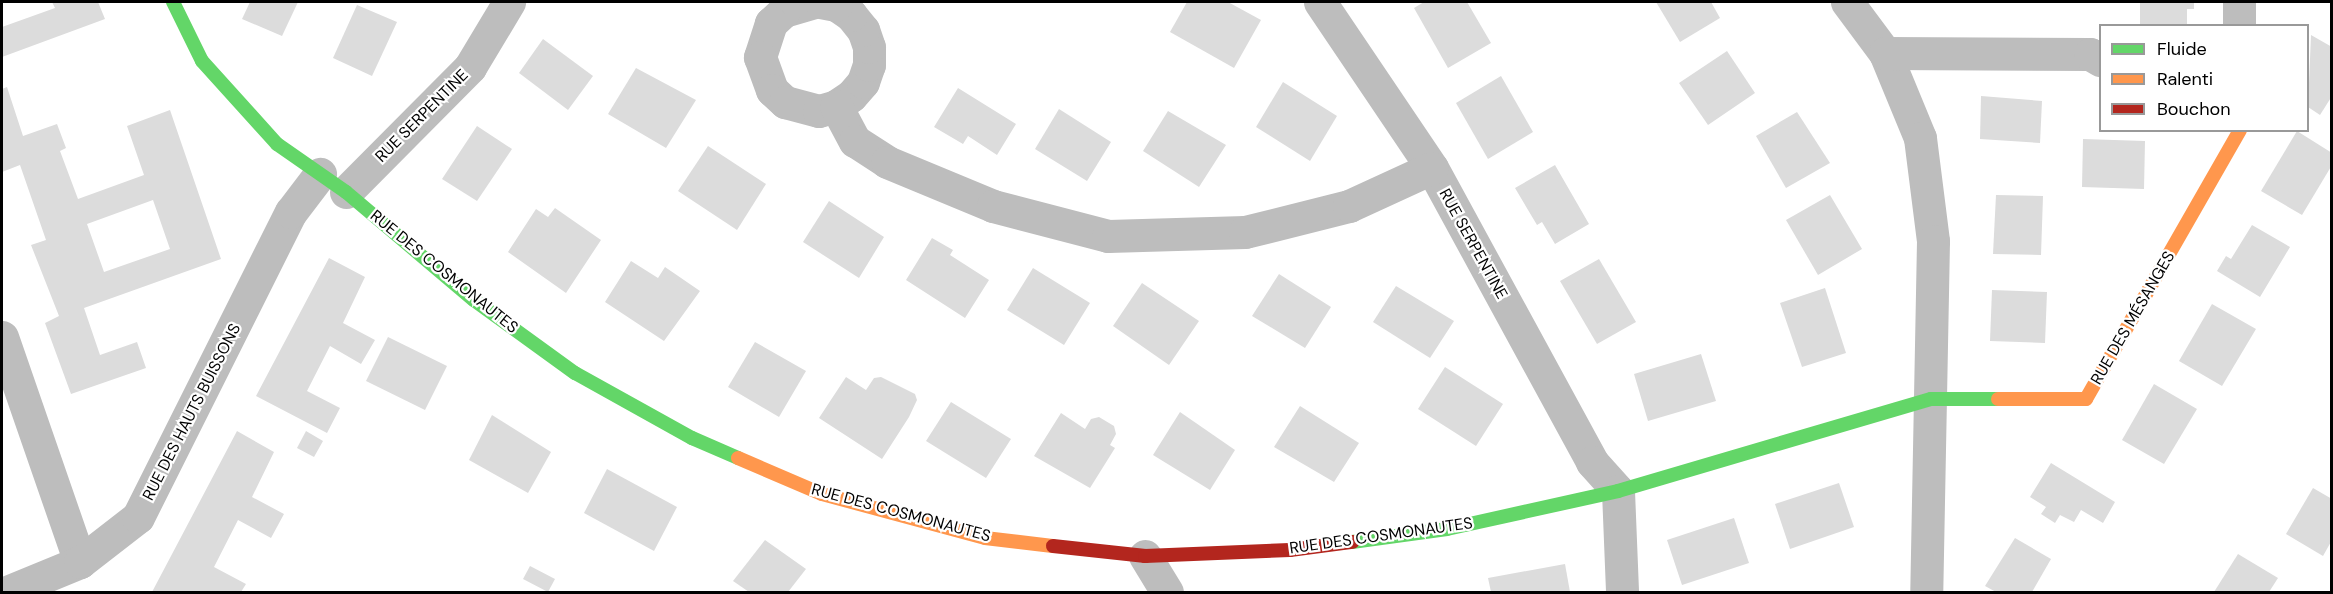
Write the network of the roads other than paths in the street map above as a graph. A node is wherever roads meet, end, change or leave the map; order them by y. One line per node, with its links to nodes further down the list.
1 (173, 2): 13 (street, RUE DES COSMONAUTES)
2 (508, 2): 14 (street, RUE SERPENTINE)
3 (818, 2): 10 (street); 10 (street)
4 (1320, 2): 12 (street, RUE SERPENTINE)
5 (1847, 2): 8 (street)
6 (2239, 2): 7 (street)
7 (2240, 24)
8 (1885, 53): 9 (street); 16 (street)
9 (2099, 59)
10 (836, 106): 12 (street)
11 (2238, 132): 16 (street, RUE DES MÉSANGES)
12 (1432, 168): 17 (street, RUE SERPENTINE)
13 (320, 174): 14 (street, RUE DES COSMONAUTES); 19 (street, RUE DES HAUTS BUISSONS)
14 (346, 192): 18 (street, RUE DES COSMONAUTES)
15 (2, 337): 19 (street)
16 (1931, 399): 17 (street, RUE DES COSMONAUTES); 23 (street)
17 (1618, 491): 18 (street, RUE DES COSMONAUTES); 22 (street)
18 (1145, 556): 21 (street)
19 (80, 562): 20 (street, RUE DES HAUTS BUISSONS)
20 (7, 592)
21 (1167, 592)
22 (1622, 592)
23 (1926, 592)

